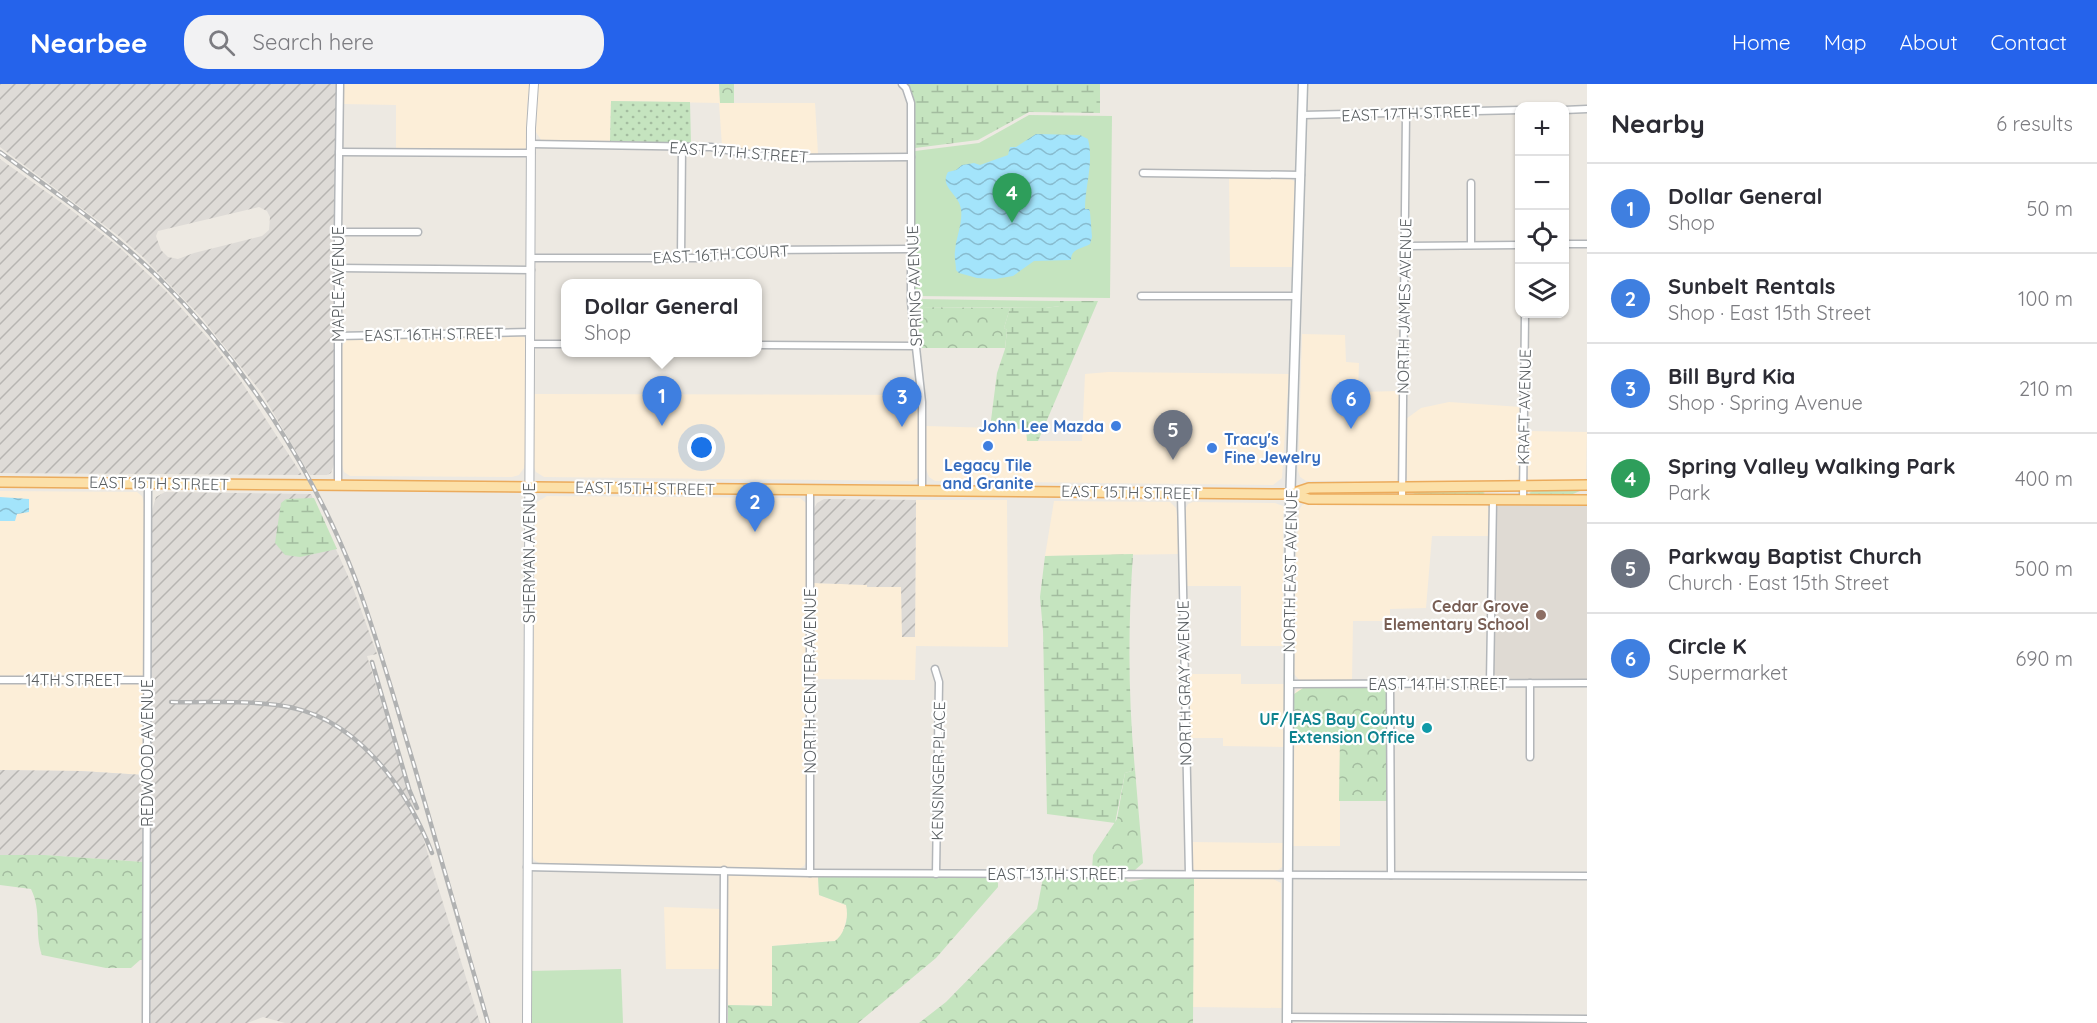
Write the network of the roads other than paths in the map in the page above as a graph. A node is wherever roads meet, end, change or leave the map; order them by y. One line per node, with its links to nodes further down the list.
1 (340, 84): 12 (street, MAPLE AVENUE)
2 (534, 84): 11 (street, SHERMAN AVENUE)
3 (902, 84): 13 (street, SPRING AVENUE)
4 (1303, 84): 9 (main road, NORTH EAST AVENUE)
5 (1515, 110): 8 (street, EAST 17TH STREET)
6 (1569, 110): 7 (street)
7 (1587, 110)
8 (1406, 113): 9 (street, EAST 17TH STREET); 23 (street, NORTH JAMES AVENUE)
9 (1303, 115): 15 (main road, NORTH EAST AVENUE)
10 (682, 147): 11 (street, EAST 17TH STREET); 13 (street, EAST 17TH STREET); 26 (street)
11 (532, 148): 12 (street, EAST 17TH STREET); 25 (street, SHERMAN AVENUE)
12 (339, 152): 17 (street, MAPLE AVENUE)
13 (911, 157): 24 (street, SPRING AVENUE)
14 (1143, 173): 15 (street)
15 (1301, 175): 30 (main road, NORTH EAST AVENUE)
16 (1471, 183): 21 (street)
17 (338, 232): 18 (street); 27 (street, MAPLE AVENUE)
18 (418, 232)
19 (1569, 244): 20 (street)
20 (1587, 244)
21 (1472, 245): 22 (street); 23 (street)
22 (1515, 245)
23 (1405, 246): 46 (street, NORTH JAMES AVENUE)
24 (911, 249): 26 (street, EAST 16TH COURT); 37 (street, SPRING AVENUE)
25 (531, 258): 26 (street, EAST 16TH COURT); 28 (street, SHERMAN AVENUE)
26 (681, 258)
27 (338, 268): 28 (street); 33 (street, MAPLE AVENUE)
28 (531, 270): 32 (street, SHERMAN AVENUE)
29 (1141, 296): 30 (street)
30 (1296, 296): 50 (main road, NORTH EAST AVENUE)
31 (1525, 318): 41 (street, KRAFT AVENUE)
32 (530, 332): 33 (street, EAST 16TH STREET); 34 (street, SHERMAN AVENUE)
33 (337, 336): 40 (street, MAPLE AVENUE)
34 (530, 344): 35 (street); 45 (street, SHERMAN AVENUE)
35 (561, 344)
36 (762, 345): 37 (street)
37 (915, 346): 48 (street, SPRING AVENUE)
38 (0, 482): 39 (main road, EAST 15TH STREET)
39 (148, 483): 40 (main road, EAST 15TH STREET); 57 (street, REDWOOD AVENUE)
40 (338, 485): 45 (main road, EAST 15TH STREET)
41 (1523, 485): 42 (main road, EAST 15TH STREET); 44 (main road, EAST 15TH STREET); 53 (street, KRAFT AVENUE)
42 (1587, 485)
43 (1481, 486): 44 (main road, EAST 15TH STREET); 46 (main road, EAST 15TH STREET); 52 (main road)
44 (1506, 486): 52 (main road)
45 (529, 487): 47 (main road, EAST 15TH STREET); 64 (street, SHERMAN AVENUE)
46 (1402, 488): 50 (main road, EAST 15TH STREET); 51 (street, NORTH JAMES AVENUE)
47 (810, 489): 48 (main road, EAST 15TH STREET); 66 (street, NORTH CENTER AVENUE)
48 (922, 490): 49 (main road, EAST 15TH STREET)
49 (1181, 493): 50 (main road, EAST 15TH STREET); 68 (street, NORTH GRAY AVENUE)
50 (1291, 494): 51 (main road, EAST 15TH STREET); 61 (main road, NORTH EAST AVENUE)
51 (1402, 499): 52 (main road, EAST 15TH STREET)
52 (1493, 500): 53 (main road, EAST 15TH STREET); 58 (street)
53 (1523, 500): 54 (main road, EAST 15TH STREET)
54 (1587, 500)
55 (935, 669): 67 (street, KENSINGER PLACE)
56 (0, 680): 57 (street, 14TH STREET)
57 (147, 680): 74 (street, REDWOOD AVENUE)
58 (1490, 683): 59 (street, EAST 14TH STREET); 62 (street, EAST 14TH STREET)
59 (1530, 683): 60 (street, EAST 14TH STREET); 63 (street)
60 (1587, 683)
61 (1289, 684): 62 (street, EAST 14TH STREET); 69 (main road, NORTH EAST AVENUE)
62 (1390, 684): 70 (street)
63 (1530, 758)
64 (527, 867): 65 (street, EAST 13TH STREET); 75 (street, SHERMAN AVENUE)
65 (724, 870): 66 (street, EAST 13TH STREET); 76 (street)
66 (810, 873): 67 (street, EAST 13TH STREET)
67 (936, 874): 68 (street, EAST 13TH STREET)
68 (1189, 874): 69 (street, EAST 13TH STREET)
69 (1287, 875): 70 (street, EAST 13TH STREET); 73 (main road, NORTH EAST AVENUE)
70 (1391, 875): 71 (street, EAST 13TH STREET)
71 (1587, 876)
72 (1587, 1019): 73 (street)
73 (1287, 1020)
74 (146, 1023)
75 (526, 1023)
76 (723, 1023)

